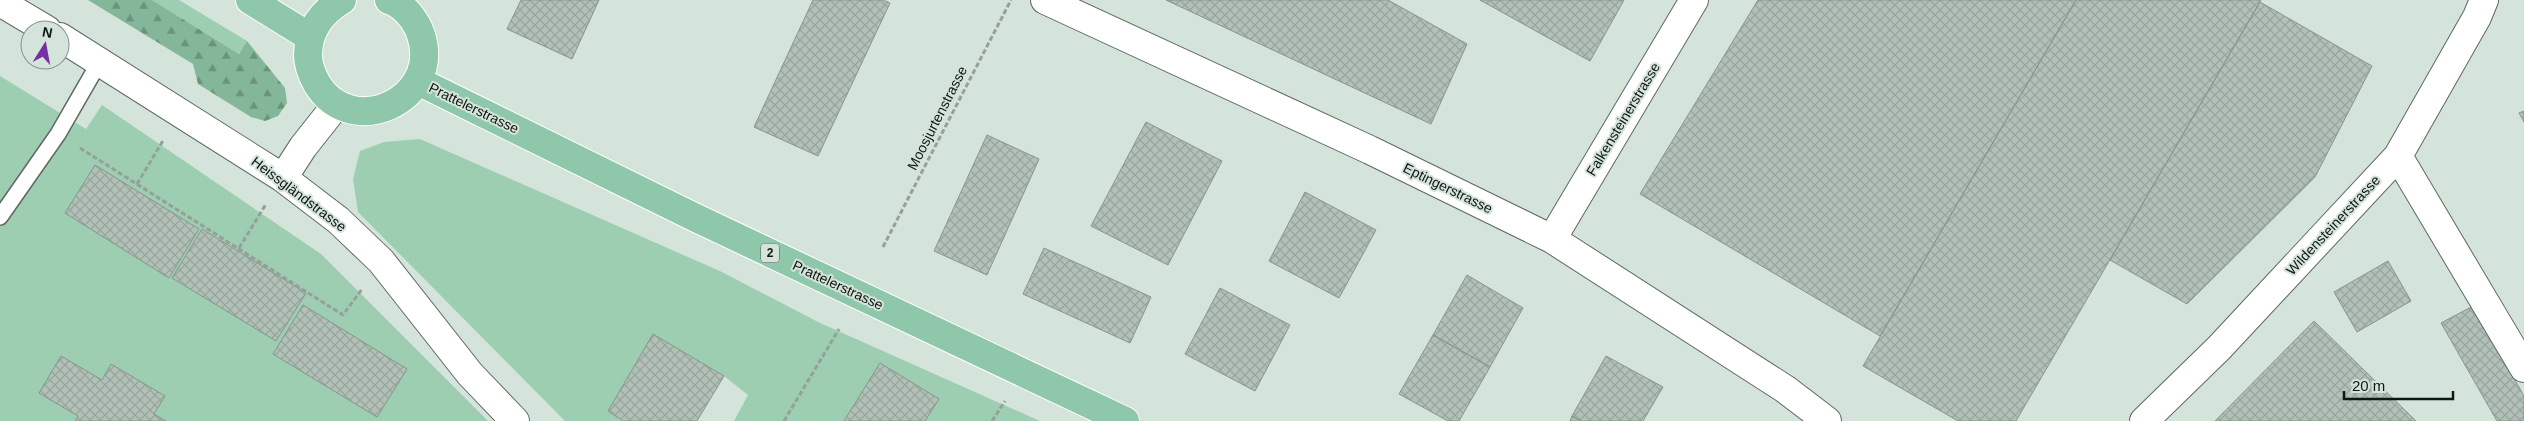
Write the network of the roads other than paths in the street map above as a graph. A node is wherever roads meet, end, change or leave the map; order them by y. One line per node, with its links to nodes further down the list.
1 (250, 0): 9 (main road)
2 (342, 0): 9 (main road, Prattelerstrasse)
3 (391, 0): 12 (main road, Prattelerstrasse)
4 (1045, 0): 17 (street, Eptingerstrasse)
5 (1694, 0): 17 (street, Falkensteinerstrasse)
6 (2484, 0): 14 (street, Wildensteinerstrasse)
7 (0, 2): 8 (street)
8 (31, 20)
9 (310, 37): 13 (main road, Prattelerstrasse)
10 (70, 43): 11 (street, Heissgländstrasse)
11 (100, 61): 15 (street, Heissgländstrasse); 16 (lane)
12 (418, 81): 13 (main road, Prattelerstrasse); 20 (main road, Prattelerstrasse / 2)
13 (337, 104): 15 (street)
14 (2398, 156): 18 (street); 22 (street, Wildensteinerstrasse)
15 (283, 178): 19 (street, Heissgländstrasse)
16 (0, 217)
17 (1552, 239): 21 (street, Eptingerstrasse)
18 (2524, 368)
19 (515, 421)
20 (1124, 421)
21 (1827, 421)
22 (2144, 421)

